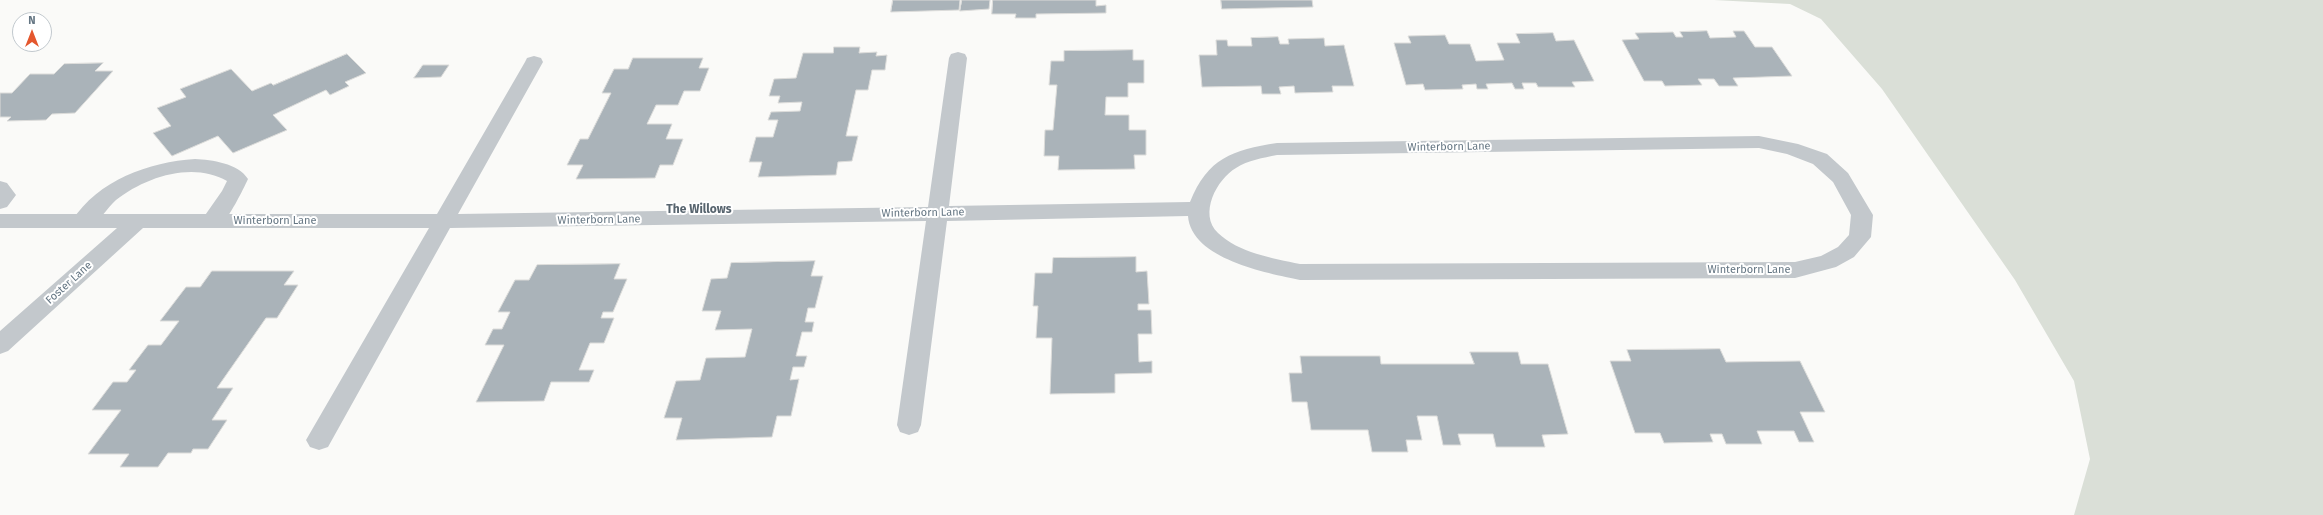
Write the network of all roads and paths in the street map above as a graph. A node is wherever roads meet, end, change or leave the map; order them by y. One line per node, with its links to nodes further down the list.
1 (958, 58): 6 (street)
2 (534, 62): 8 (street)
3 (0, 188): 4 (street)
4 (0, 202)
5 (1198, 209): 5 (street, Winterborn Lane); 6 (street, Winterborn Lane)
6 (937, 213): 8 (street, Winterborn Lane); 13 (street)
7 (212, 221): 8 (street, Winterborn Lane); 10 (street); 11 (street, Winterborn Lane)
8 (444, 221): 14 (street)
9 (0, 222): 10 (street, Winterborn Lane)
10 (83, 222): 11 (street, Winterborn Lane)
11 (138, 222): 12 (street, Foster Lane)
12 (0, 345)
13 (909, 425)
14 (319, 440)

